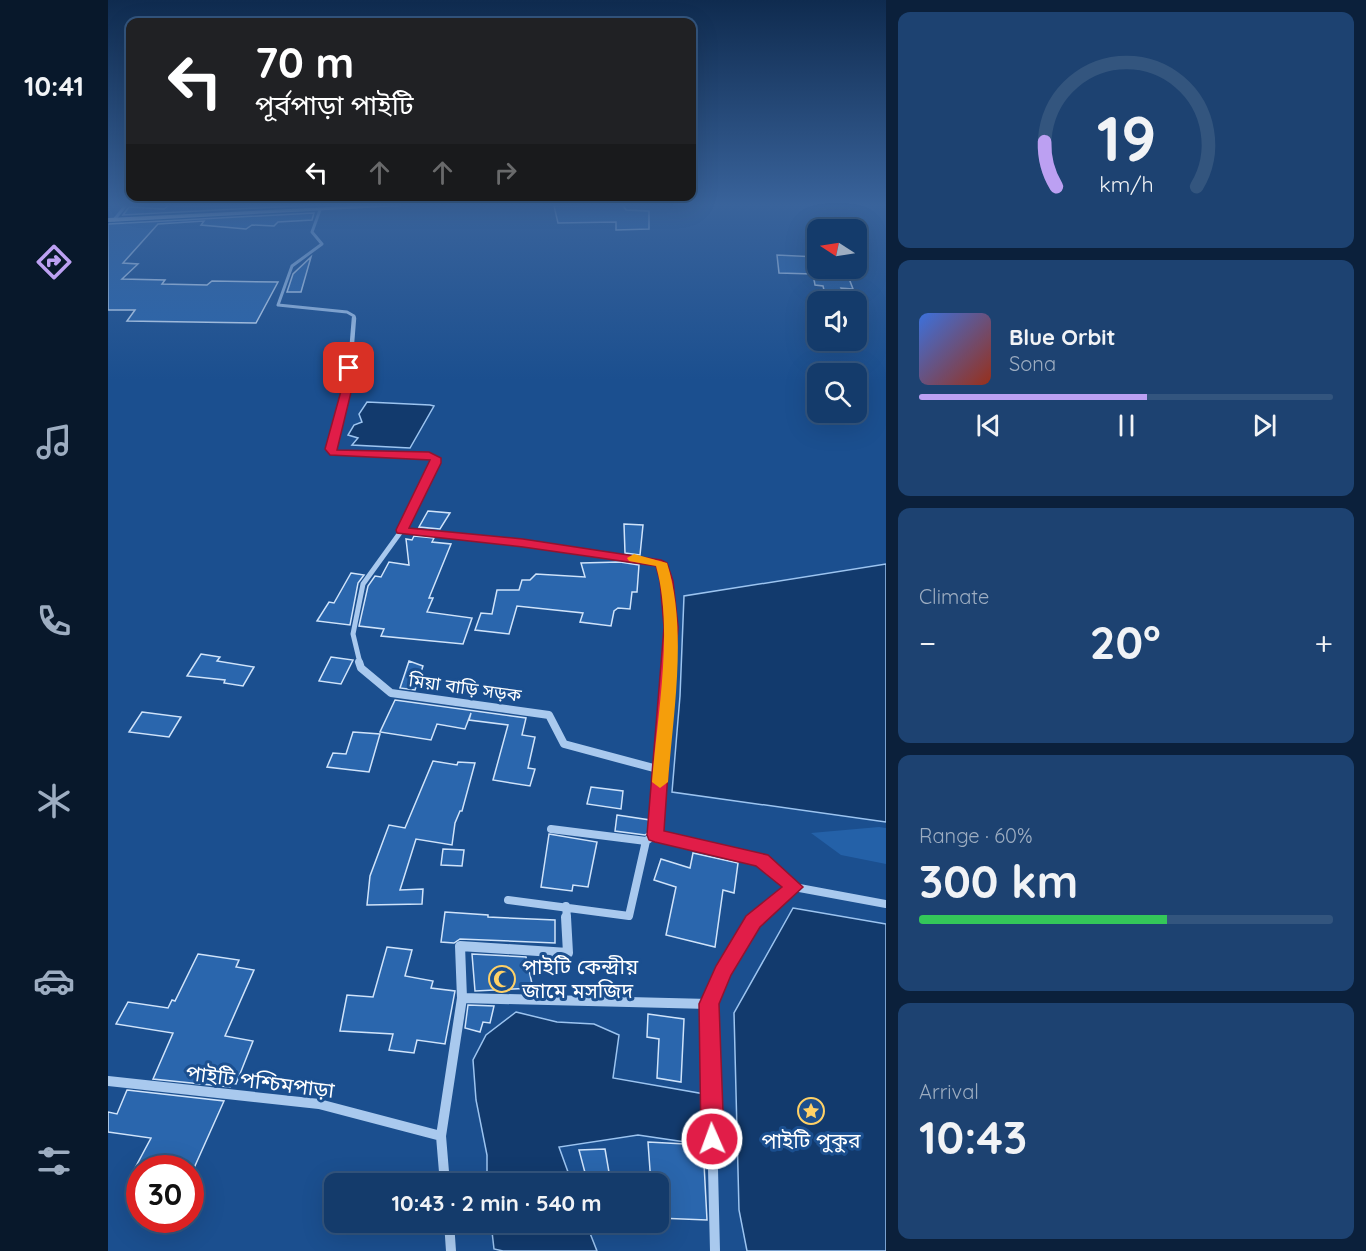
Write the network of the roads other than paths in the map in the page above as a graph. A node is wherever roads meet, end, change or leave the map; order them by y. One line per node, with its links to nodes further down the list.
1 (296, 263): 2 (street)
2 (402, 530): 3 (street); 3 (street, মিয়া বাড়ি সড়ক)
3 (661, 770): 5 (street)
4 (551, 829): 6 (street)
5 (655, 835): 6 (street); 7 (street)
6 (646, 840): 10 (street)
7 (794, 887): 9 (street); 12 (street)
8 (508, 900): 10 (street)
9 (886, 904)
10 (566, 906): 11 (street)
11 (462, 998): 12 (street); 14 (street)
12 (709, 1004): 18 (street)
13 (108, 1080): 14 (street, পাইটি পশ্চিমপাড়া)
14 (441, 1136): 15 (street)
15 (444, 1173)
16 (450, 1233): 17 (street)
17 (451, 1251)
18 (715, 1251)

